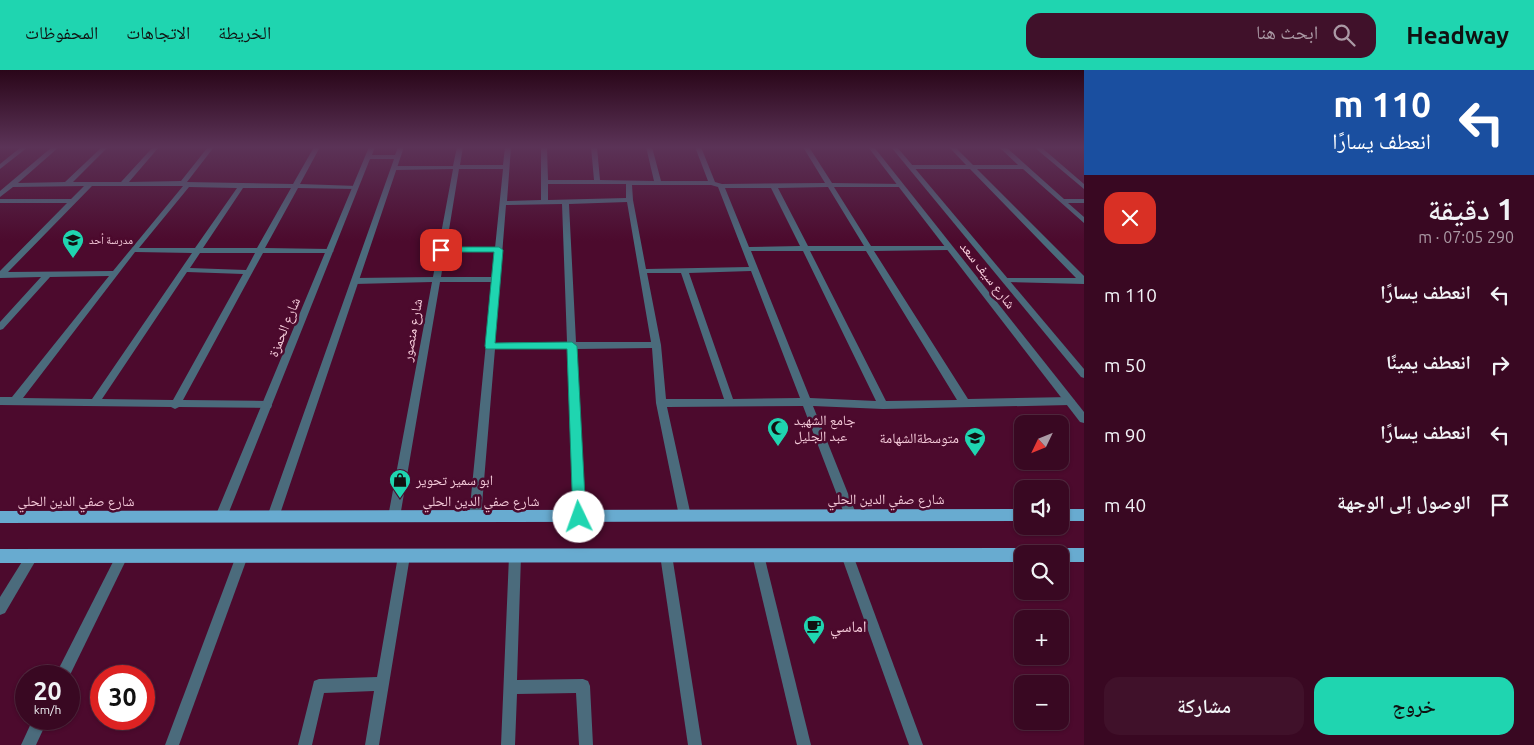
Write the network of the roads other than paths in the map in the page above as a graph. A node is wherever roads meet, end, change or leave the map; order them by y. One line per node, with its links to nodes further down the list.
1 (20, 178): 26 (street)
2 (73, 178): 24 (street)
3 (128, 178): 28 (street)
4 (189, 178): 25 (street)
5 (299, 178): 32 (street)
6 (359, 178): 35 (street, شارع الحمزة)
7 (390, 178): 68 (street)
8 (454, 178): 52 (street, شارع منصور)
9 (505, 178): 44 (street)
10 (545, 178): 19 (street)
11 (597, 178): 20 (street)
12 (657, 178): 22 (street)
13 (710, 178): 23 (street)
14 (826, 178): 29 (street)
15 (897, 178): 30 (street, شارع سيف سعد)
16 (920, 178): 66 (street, شارع سيف سعد)
17 (983, 178): 67 (street)
18 (1037, 178): 39 (street)
19 (545, 182): 20 (street); 41 (street)
20 (597, 182): 21 (street)
21 (629, 183): 22 (street); 37 (street)
22 (658, 183): 23 (street)
23 (712, 183): 33 (street)
24 (67, 184): 26 (street); 27 (street)
25 (185, 184): 28 (street); 31 (street); 50 (street)
26 (12, 185): 36 (street)
27 (89, 185): 28 (street); 38 (street)
28 (122, 185)
29 (830, 185): 30 (street); 34 (street); 47 (street)
30 (901, 185): 48 (street, شارع سيف سعد)
31 (241, 186): 32 (street); 51 (street)
32 (295, 186): 35 (street); 54 (street)
33 (722, 186): 34 (street); 49 (street)
34 (774, 186): 46 (street)
35 (356, 187): 55 (street, شارع الحمزة)
36 (0, 195)
37 (630, 200): 42 (street); 59 (street)
38 (75, 201): 43 (street); 63 (street)
39 (1062, 201): 40 (street); 45 (street)
40 (1084, 201)
41 (545, 202): 42 (street); 44 (street)
42 (565, 202): 72 (street)
43 (2, 203)
44 (503, 203): 53 (street)
45 (1084, 221)
46 (805, 248): 47 (street); 49 (street); 84 (street)
47 (869, 248): 48 (street); 79 (street)
48 (948, 248): 76 (street, شارع سيف سعد)
49 (745, 249): 56 (street)
50 (133, 250): 51 (street); 61 (street)
51 (198, 250): 54 (street); 57 (street)
52 (441, 250): 53 (street); 65 (street, شارع منصور)
53 (499, 250): 64 (street)
54 (260, 251): 55 (street); 60 (street)
55 (330, 252): 83 (street, شارع الحمزة)
56 (753, 269): 58 (street); 78 (street)
57 (184, 270): 60 (street); 77 (street)
58 (684, 270): 59 (street); 81 (street)
59 (642, 271): 70 (street)
60 (248, 272): 82 (street)
61 (116, 273): 62 (street); 74 (street)
62 (48, 274): 63 (street); 69 (street)
63 (1, 276)
64 (496, 279): 65 (street); 71 (street)
65 (435, 280): 68 (street); 94 (street, شارع منصور)
66 (1006, 280): 67 (street); 73 (street, شارع سيف سعد)
67 (1084, 280)
68 (355, 281): 93 (street)
69 (0, 327)
70 (656, 345): 72 (street); 80 (street)
71 (490, 346): 72 (street); 95 (street)
72 (572, 346): 96 (street)
73 (1084, 374)
74 (16, 400): 75 (street); 77 (street)
75 (0, 401)
76 (1070, 401): 79 (street); 85 (street, شارع سيف سعد)
77 (95, 402): 82 (street)
78 (806, 402): 81 (street); 84 (street); 90 (street)
79 (964, 402): 84 (street)
80 (661, 403): 81 (street); 89 (street)
81 (730, 403)
82 (175, 404): 83 (street)
83 (267, 405): 92 (street, شارع الحمزة)
84 (883, 405)
85 (1084, 419)
86 (1014, 515): 90 (main road, شارع صفي الدين الحلي)
87 (1069, 515): 88 (main road)
88 (1084, 515)
89 (685, 516): 90 (main road, شارع صفي الدين الحلي); 96 (main road, شارع صفي الدين الحلي)
90 (851, 516)
91 (0, 517): 92 (main road, شارع صفي الدين الحلي)
92 (221, 517): 93 (main road, شارع صفي الدين الحلي)
93 (273, 517): 94 (main road, شارع صفي الدين الحلي)
94 (394, 517): 95 (main road, شارع صفي الدين الحلي)
95 (474, 517): 96 (main road, شارع صفي الدين الحلي)
96 (579, 517)
97 (666, 555): 98 (main road); 108 (main road); 120 (street)
98 (758, 555): 99 (main road); 121 (street)
99 (847, 555): 100 (main road); 122 (street)
100 (1014, 555)
101 (1069, 555): 102 (main road)
102 (1084, 555)
103 (0, 556): 104 (main road)
104 (32, 556): 105 (main road); 109 (street)
105 (122, 556): 106 (main road); 110 (street)
106 (242, 556): 107 (main road); 115 (street)
107 (404, 556): 108 (main road); 111 (street)
108 (515, 556): 112 (street)
109 (0, 608)
110 (68, 665)
111 (382, 684): 116 (street); 117 (street)
112 (510, 687): 118 (street); 119 (street)
113 (36, 730): 114 (street)
114 (28, 745)
115 (172, 745)
116 (305, 745)
117 (372, 745)
118 (508, 745)
119 (586, 745)
120 (695, 745)
121 (804, 745)
122 (916, 745)

